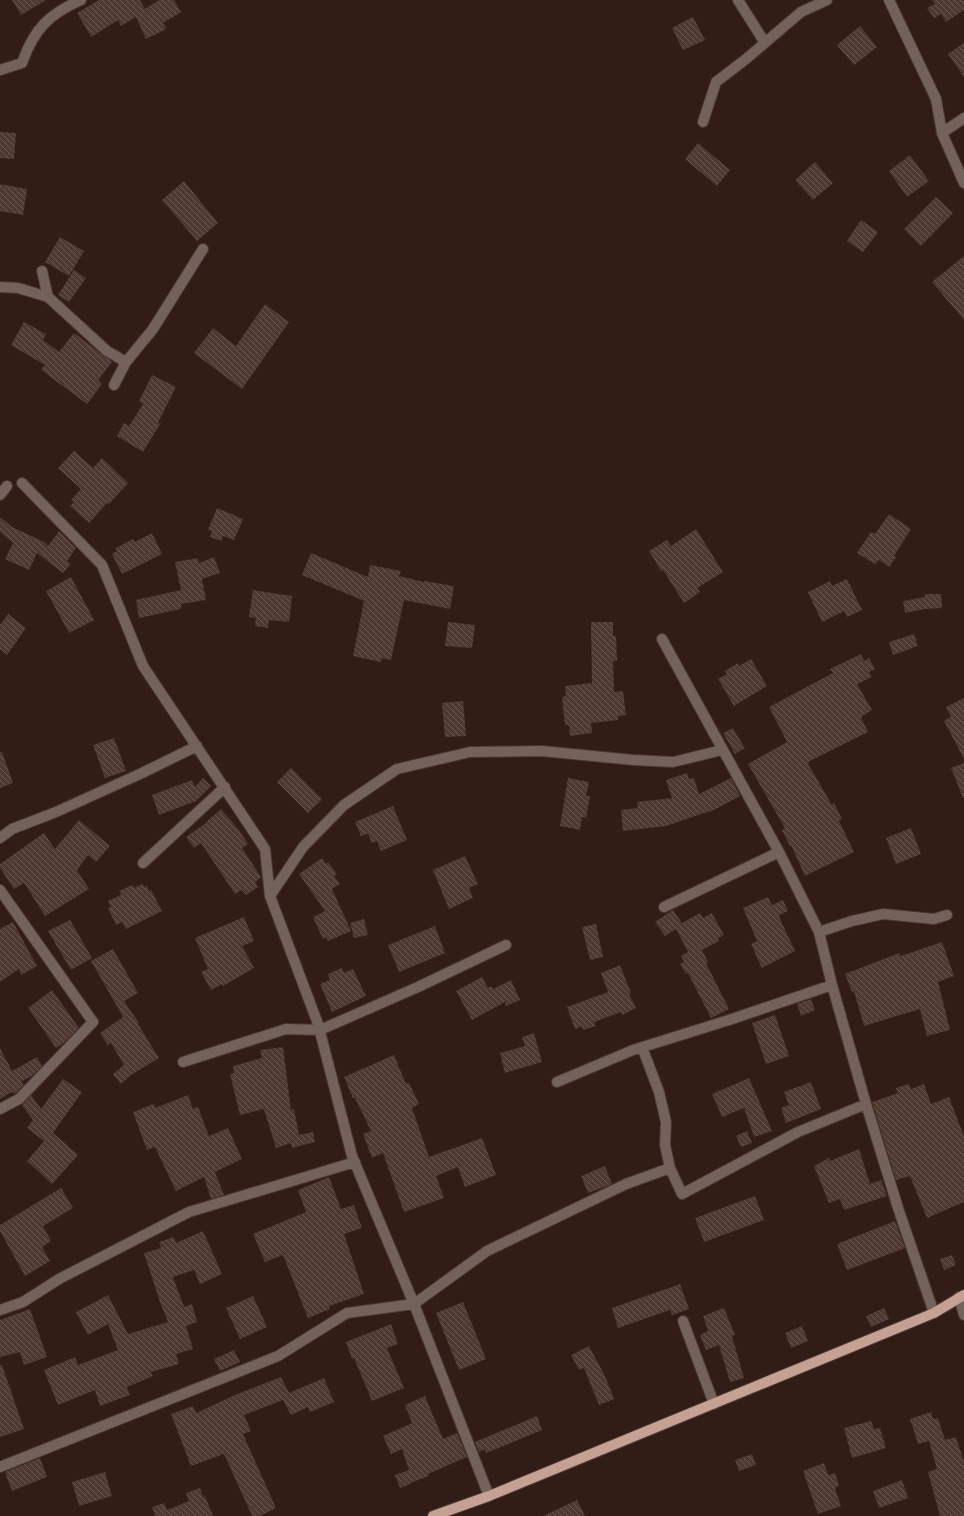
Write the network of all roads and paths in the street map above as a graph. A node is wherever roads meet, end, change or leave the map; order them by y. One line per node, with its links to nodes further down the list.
1 (81, 0): 6 (street)
2 (738, 0): 5 (street)
3 (828, 0): 5 (street)
4 (889, 0): 9 (street)
5 (765, 43): 8 (street)
6 (0, 70)
7 (964, 118): 9 (street)
8 (703, 122)
9 (942, 133): 10 (street)
10 (964, 183)
11 (203, 249): 15 (street)
12 (42, 271): 14 (street)
13 (0, 286): 14 (street)
14 (48, 297): 15 (street)
15 (126, 362): 16 (street)
16 (114, 385)
17 (22, 483): 21 (street)
18 (7, 486): 19 (street)
19 (0, 495)
20 (662, 639): 22 (street)
21 (197, 746): 23 (street); 24 (street)
22 (722, 750): 25 (street); 28 (street)
23 (225, 787): 26 (street); 28 (street)
24 (0, 838)
25 (779, 852): 30 (street); 32 (street)
26 (143, 863)
27 (0, 890): 29 (street)
28 (270, 896): 35 (street)
29 (4, 904): 40 (street)
30 (664, 907)
31 (947, 915): 32 (street)
32 (819, 932): 34 (street)
33 (506, 945): 35 (street)
34 (832, 985): 36 (street); 39 (street)
35 (320, 1030): 37 (street); 41 (street)
36 (642, 1047): 38 (street); 42 (street)
37 (183, 1062)
38 (557, 1082)
39 (866, 1104): 42 (street); 46 (street)
40 (0, 1109)
41 (355, 1162): 44 (street); 45 (street)
42 (670, 1168): 44 (street)
43 (961, 1296): 46 (main road); 47 (street)
44 (414, 1304): 50 (street); 51 (street)
45 (0, 1310)
46 (934, 1313): 49 (main road)
47 (964, 1315)
48 (683, 1320): 49 (street)
49 (714, 1404): 51 (main road)
50 (0, 1467)
51 (490, 1496): 52 (main road)
52 (433, 1516)

